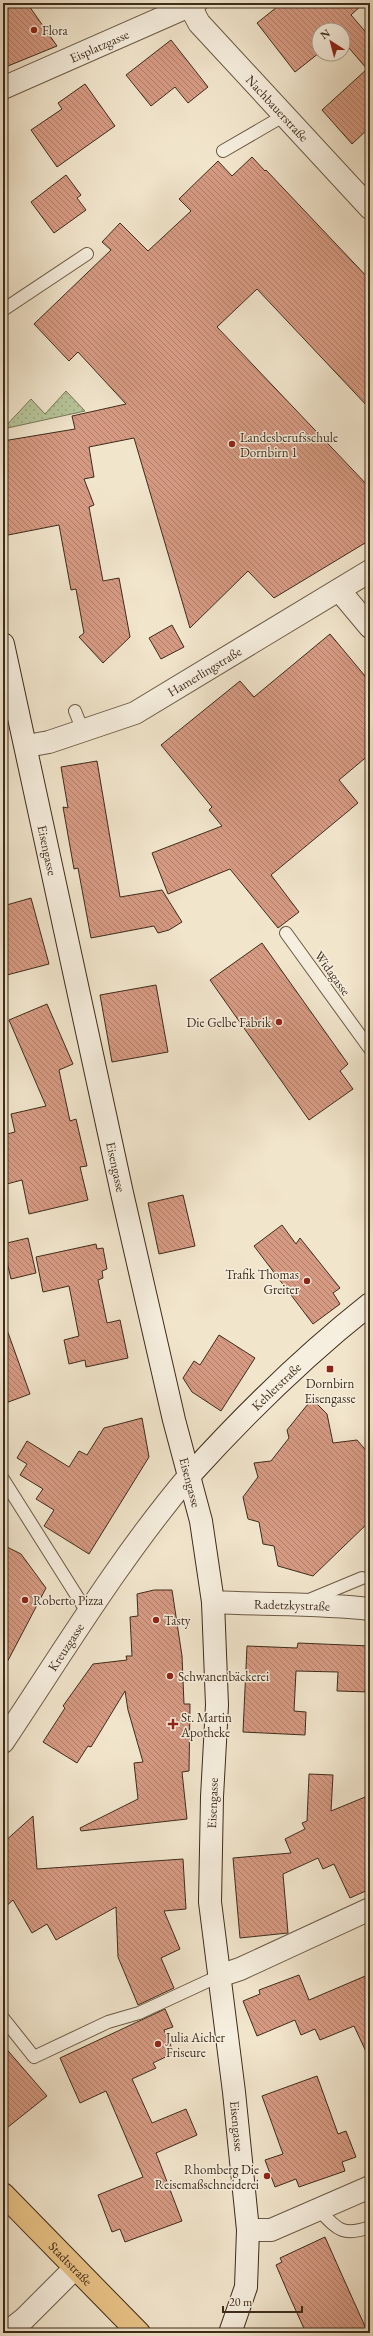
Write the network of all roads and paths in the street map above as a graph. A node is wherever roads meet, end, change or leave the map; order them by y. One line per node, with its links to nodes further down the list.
1 (193, 4): 2 (street, Eisplatzgasse); 3 (street, Nachbauerstraße)
2 (3, 88)
3 (285, 115): 4 (lane); 5 (street, Nachbauerstraße)
4 (223, 151)
5 (370, 208)
6 (86, 254): 7 (lane)
7 (3, 310)
8 (370, 571): 9 (street, Hamerlingstraße)
9 (339, 590): 10 (street); 14 (street, Hamerlingstraße)
10 (370, 627)
11 (3, 644): 12 (street, Eisengasse)
12 (9, 703): 15 (street, Eisengasse)
13 (75, 711): 14 (lane)
14 (84, 731): 15 (street, Hamerlingstraße)
15 (27, 746): 19 (street, Eisengasse)
16 (286, 933): 17 (lane, Widagasse)
17 (370, 1049)
18 (370, 1304): 19 (street, Kehlerstraße)
19 (189, 1476): 22 (street, Eisengasse); 25 (street, Kreuzgasse)
20 (3, 1479): 25 (lane)
21 (362, 1578): 23 (lane)
22 (213, 1602): 23 (street, Radetzkystraße); 28 (street, Eisengasse)
23 (302, 1603): 24 (street, Radetzkystraße)
24 (370, 1609)
25 (87, 1612): 26 (street, Kreuzgasse)
26 (3, 1742)
27 (370, 1910): 28 (street)
28 (220, 1976): 29 (lane); 34 (street, Eisengasse)
29 (3, 2018)
30 (370, 2186): 32 (street)
31 (3, 2194): 35 (main road, Stadtstraße)
32 (319, 2210): 33 (lane); 34 (street)
33 (370, 2227)
34 (248, 2230): 38 (street, Eisengasse)
35 (75, 2268): 36 (street); 37 (main road, Stadtstraße)
36 (6, 2333)
37 (139, 2333)
38 (230, 2333)

